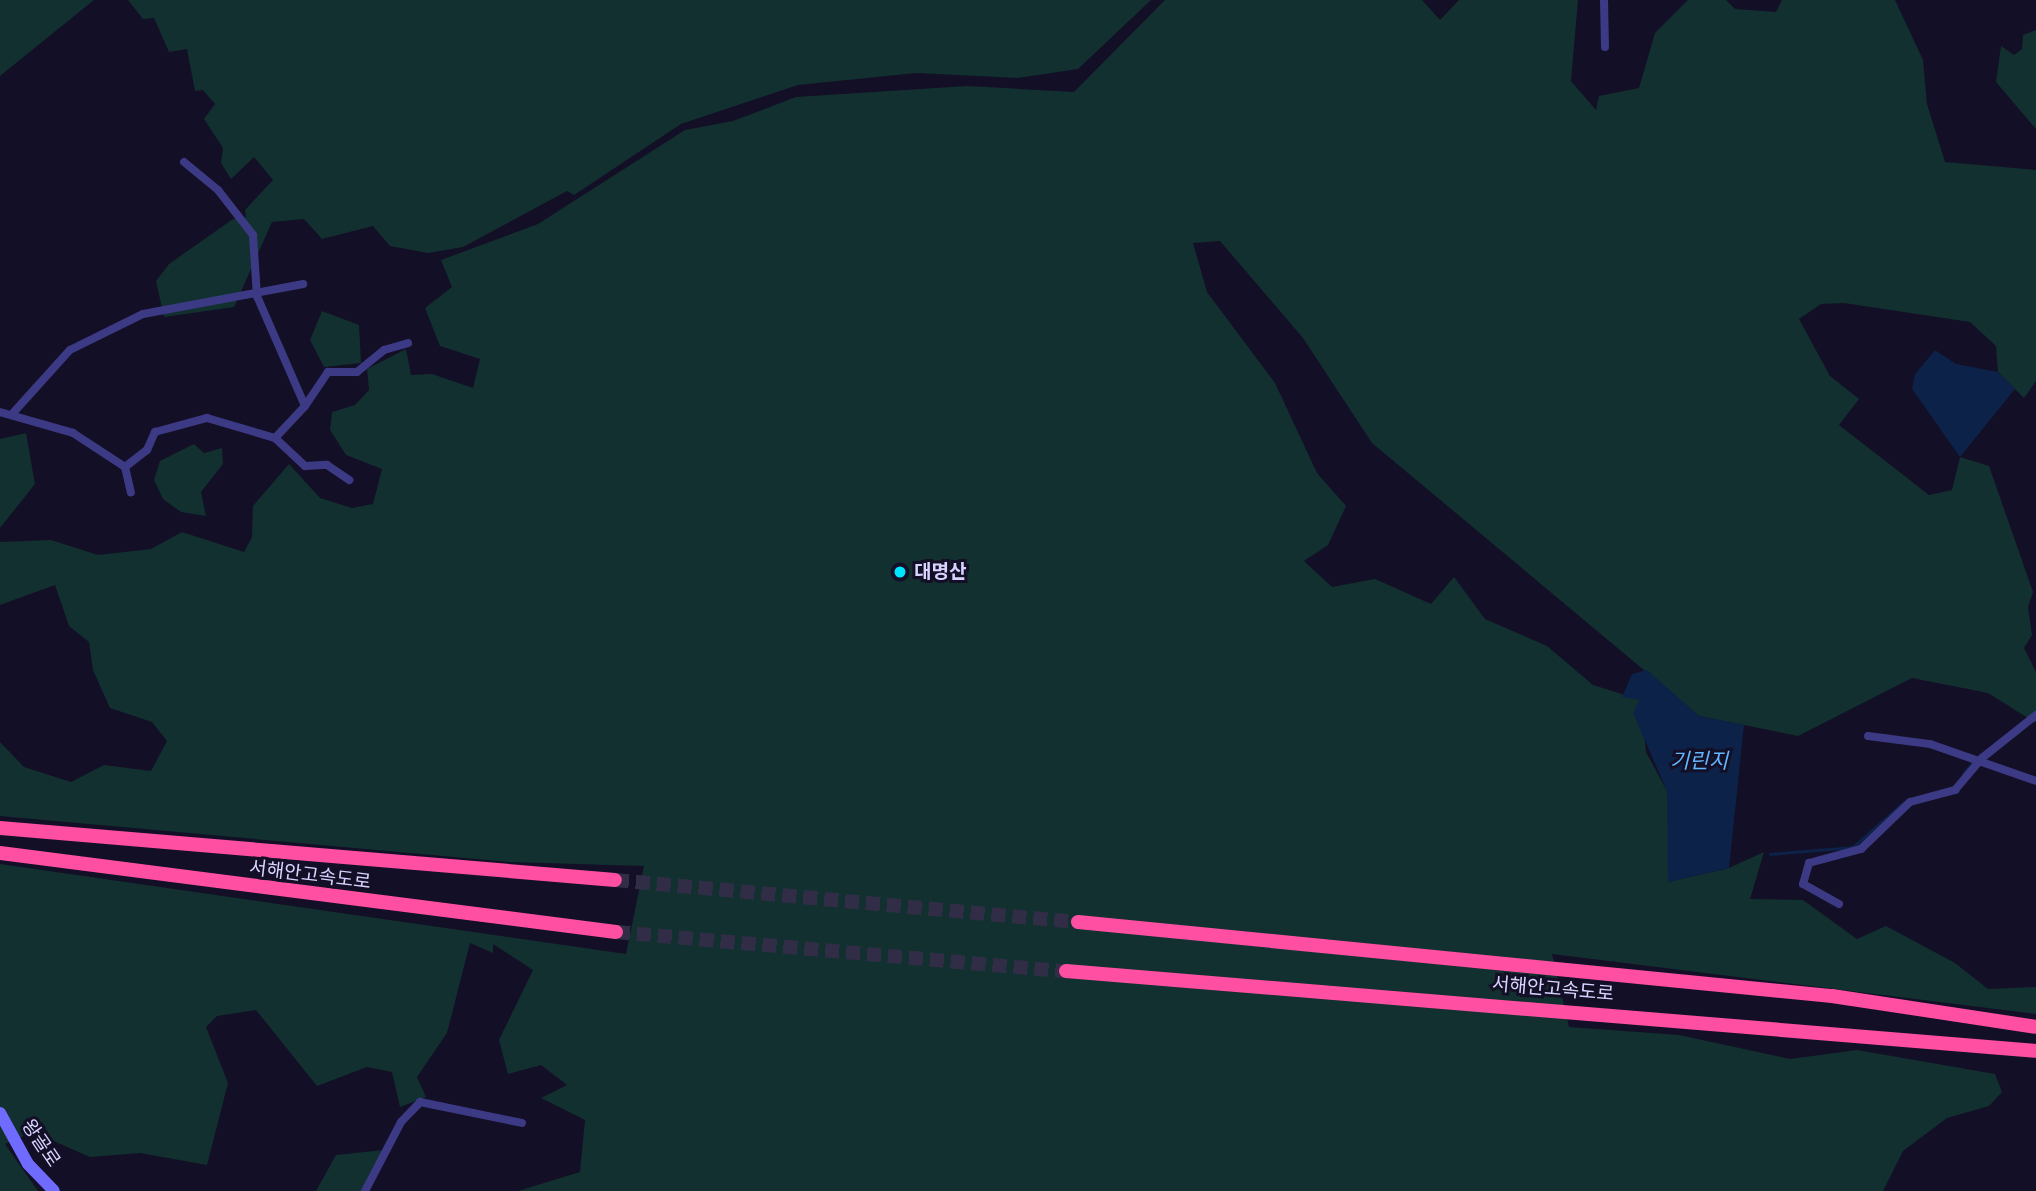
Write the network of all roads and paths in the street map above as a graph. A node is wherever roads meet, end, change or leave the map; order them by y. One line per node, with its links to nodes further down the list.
1 (1604, 0): 2 (street)
2 (1605, 47)
3 (184, 162): 5 (street)
4 (303, 284): 5 (street)
5 (257, 296): 7 (street); 9 (street)
6 (408, 343): 7 (street)
7 (305, 406): 10 (street)
8 (0, 412): 9 (street)
9 (13, 413): 11 (street)
10 (275, 438): 11 (street); 12 (street)
11 (125, 467): 13 (street)
12 (349, 480)
13 (131, 492)
14 (2036, 715): 16 (street)
15 (1868, 736): 16 (street)
16 (1982, 758): 17 (street); 21 (street)
17 (2036, 781)
18 (0, 828): 20 (highway, 서해안고속도로)
19 (0, 853): 23 (highway, 서해안고속도로)
20 (615, 880)
21 (1839, 904)
22 (1078, 922): 25 (highway, 서해안고속도로)
23 (616, 932)
24 (1066, 971): 26 (highway, 서해안고속도로)
25 (2036, 1027)
26 (2036, 1051)
27 (0, 1113): 29 (main road, 왕골로)
28 (522, 1123): 30 (street)
29 (54, 1191)
30 (365, 1191)

